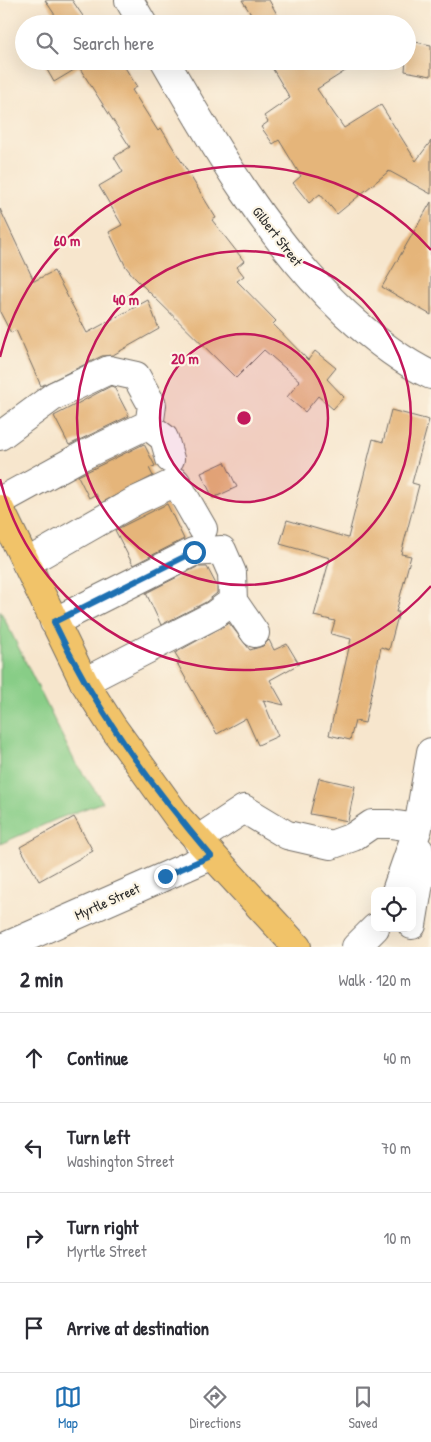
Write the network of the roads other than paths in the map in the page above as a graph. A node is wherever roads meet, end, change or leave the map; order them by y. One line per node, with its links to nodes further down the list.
1 (129, 0): 2 (street)
2 (138, 15)
3 (170, 70): 4 (street, Gilbert Street)
4 (431, 375)
5 (149, 427): 6 (street); 7 (street); 8 (street)
6 (0, 436)
7 (170, 459)
8 (0, 502)
9 (0, 510): 11 (main road)
10 (204, 529): 11 (street)
11 (26, 563): 13 (main road)
12 (233, 601): 13 (street); 14 (street); 15 (street)
13 (54, 622): 15 (main road)
14 (255, 633)
15 (84, 682): 18 (main road)
16 (431, 752): 17 (street)
17 (418, 828): 18 (street, Myrtle Street); 19 (street)
18 (204, 848): 22 (street, Myrtle Street); 23 (main road)
19 (415, 887)
20 (371, 932): 24 (street)
21 (410, 932): 25 (street)
22 (4, 947)
23 (296, 947)
24 (356, 947)
25 (405, 947)

